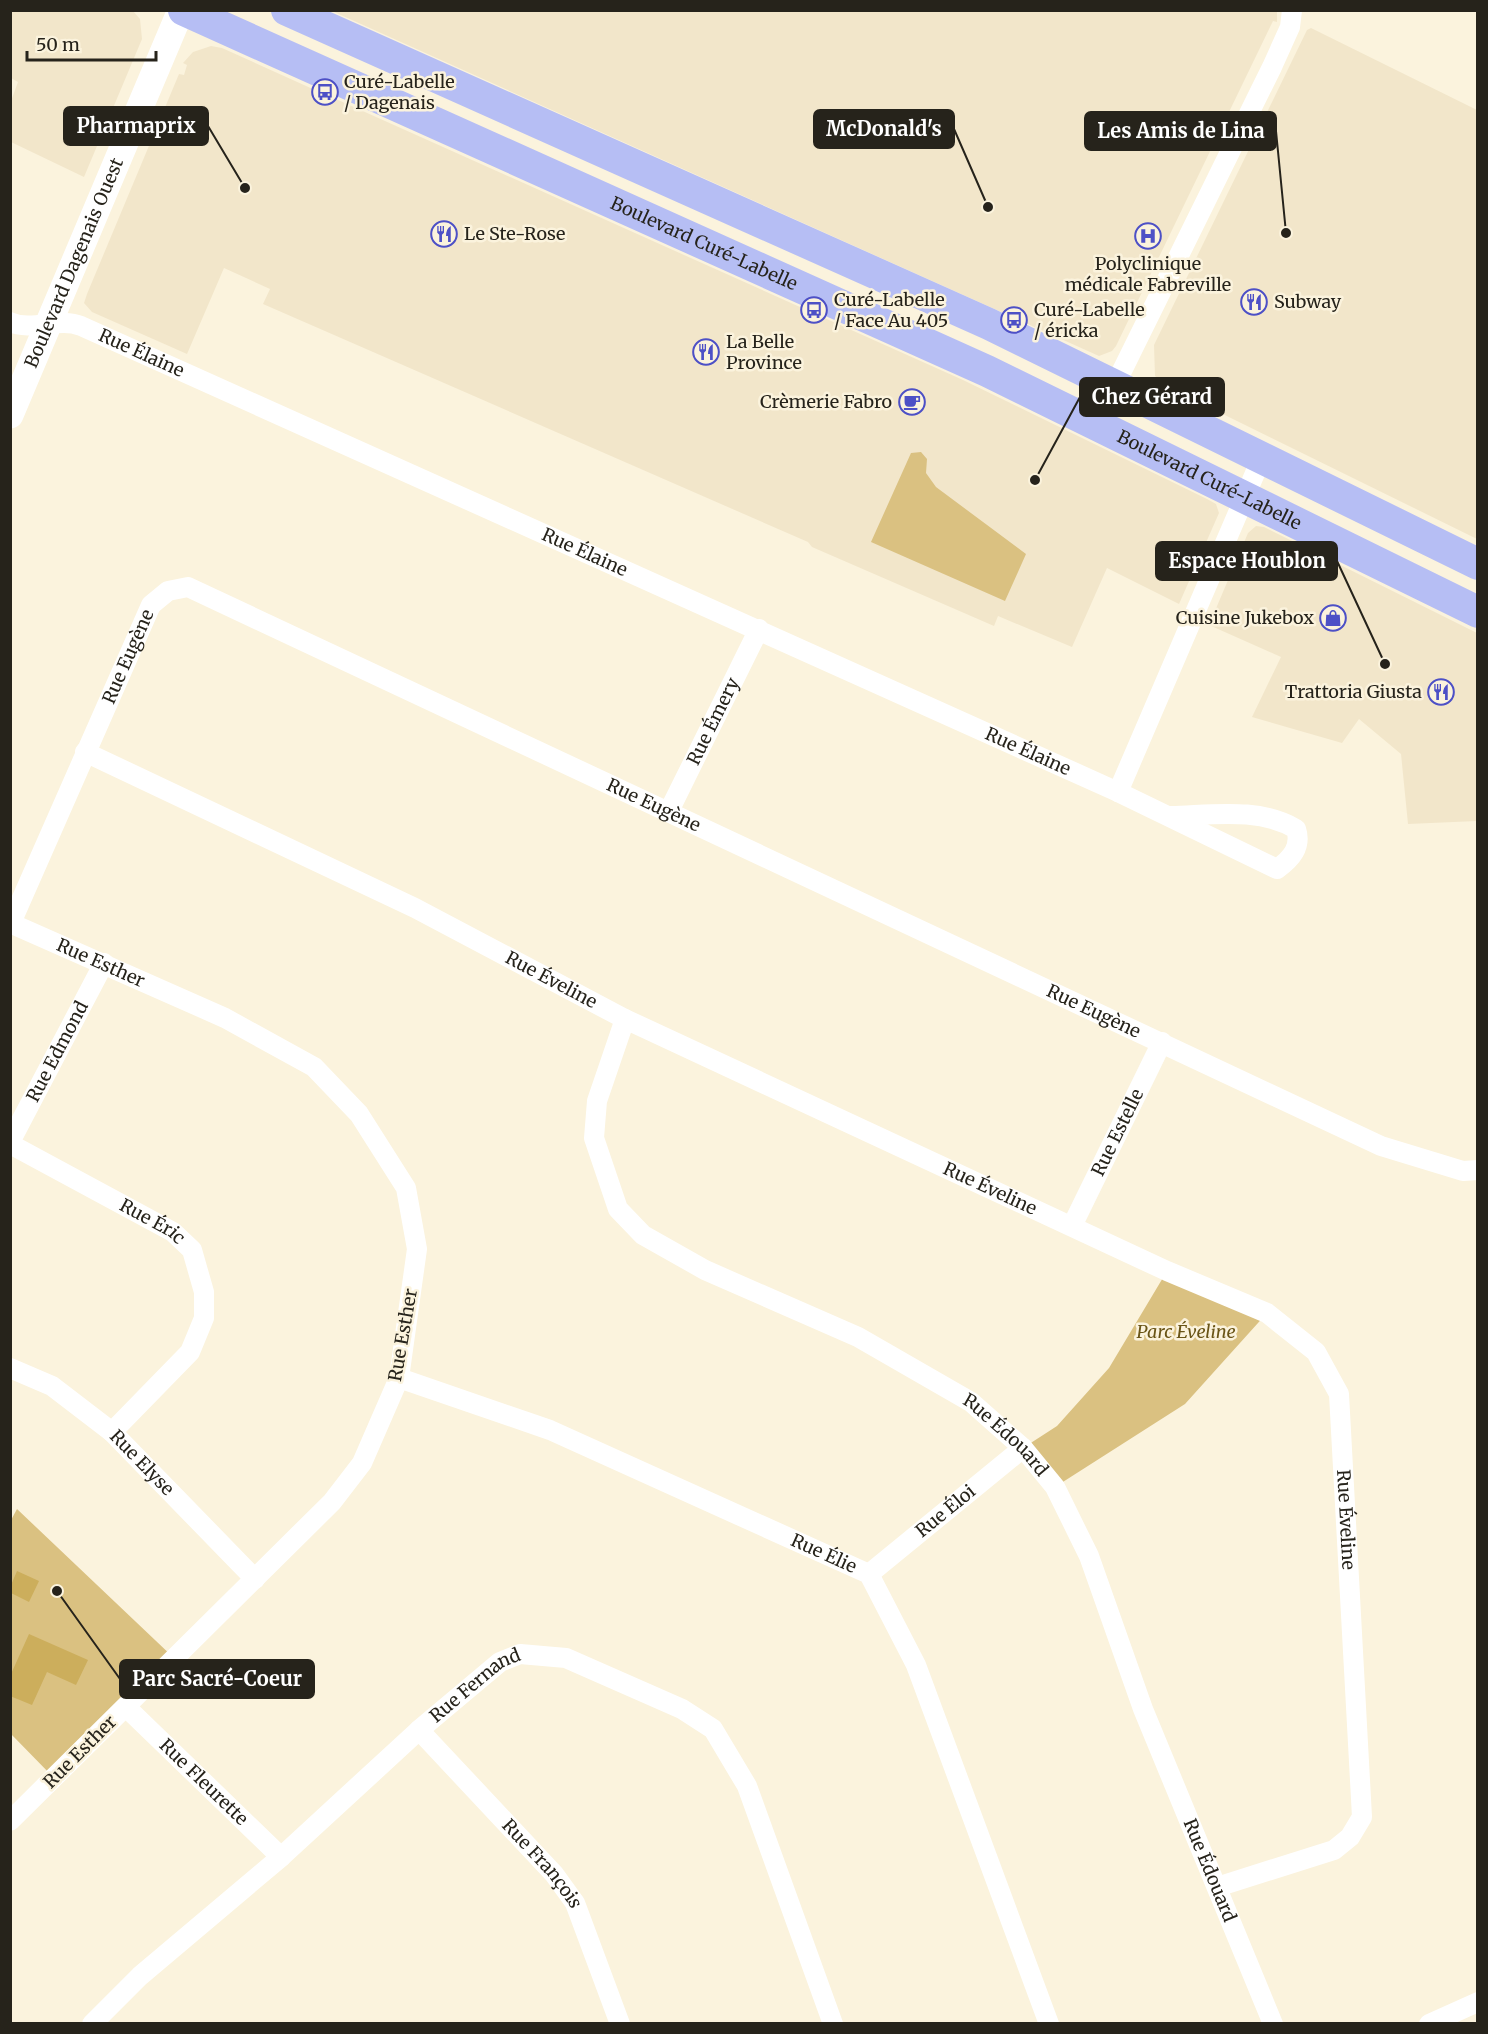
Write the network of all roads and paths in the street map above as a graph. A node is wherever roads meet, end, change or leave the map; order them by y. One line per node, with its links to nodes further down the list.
1 (182, 10): 5 (main road, Boulevard Dagenais Ouest); 9 (main road, Boulevard Curé-Labelle)
2 (287, 10): 6 (main road)
3 (1292, 10): 6 (street)
4 (10, 322): 5 (street, Rue Élaine)
5 (49, 324): 7 (main road, Boulevard Dagenais Ouest); 12 (street, Rue Élaine)
6 (1115, 385): 8 (main road)
7 (10, 415)
8 (1262, 457): 9 (street); 10 (main road)
9 (1244, 497): 11 (main road, Boulevard Curé-Labelle); 14 (street)
10 (1478, 564)
11 (1478, 612)
12 (759, 630): 14 (street, Rue Élaine); 15 (street, Rue Émery)
13 (85, 752): 15 (street, Rue Eugène); 17 (street, Rue Eugène); 19 (street, Rue Éveline)
14 (1118, 792): 16 (street, Rue Élaine)
15 (669, 811): 20 (street, Rue Eugène)
16 (1171, 816): 16 (street, Rue Élaine)
17 (11, 923): 18 (street, Rue Esther)
18 (104, 963): 21 (street, Rue Edmond); 25 (street, Rue Esther)
19 (626, 1019): 23 (street, Rue Éveline); 27 (street, Rue Édouard)
20 (1162, 1042): 22 (street, Rue Eugène); 23 (street, Rue Estelle)
21 (10, 1143): 26 (street, Rue Éric)
22 (1478, 1170)
23 (1072, 1226): 34 (street, Rue Éveline)
24 (10, 1368): 26 (street, Rue Elyse)
25 (399, 1378): 28 (street, Rue Élie); 29 (street, Rue Esther)
26 (112, 1432): 29 (street, Rue Elyse)
27 (1023, 1448): 28 (street, Rue Éloi); 34 (street, Rue Édouard)
28 (870, 1574): 39 (street, Rue Élie)
29 (255, 1579): 30 (street, Rue Esther)
30 (126, 1707): 32 (street, Rue Esther); 33 (street, Rue Fleurette)
31 (419, 1730): 33 (street, Rue Fernand); 37 (street, Rue François); 38 (street, Rue Fernand)
32 (10, 1821)
33 (281, 1857): 36 (street, Rue Fernand)
34 (1217, 1887): 40 (street, Rue Édouard)
35 (1478, 2002): 41 (street)
36 (92, 2024)
37 (620, 2024)
38 (833, 2024)
39 (1048, 2024)
40 (1273, 2024)
41 (1429, 2024)

